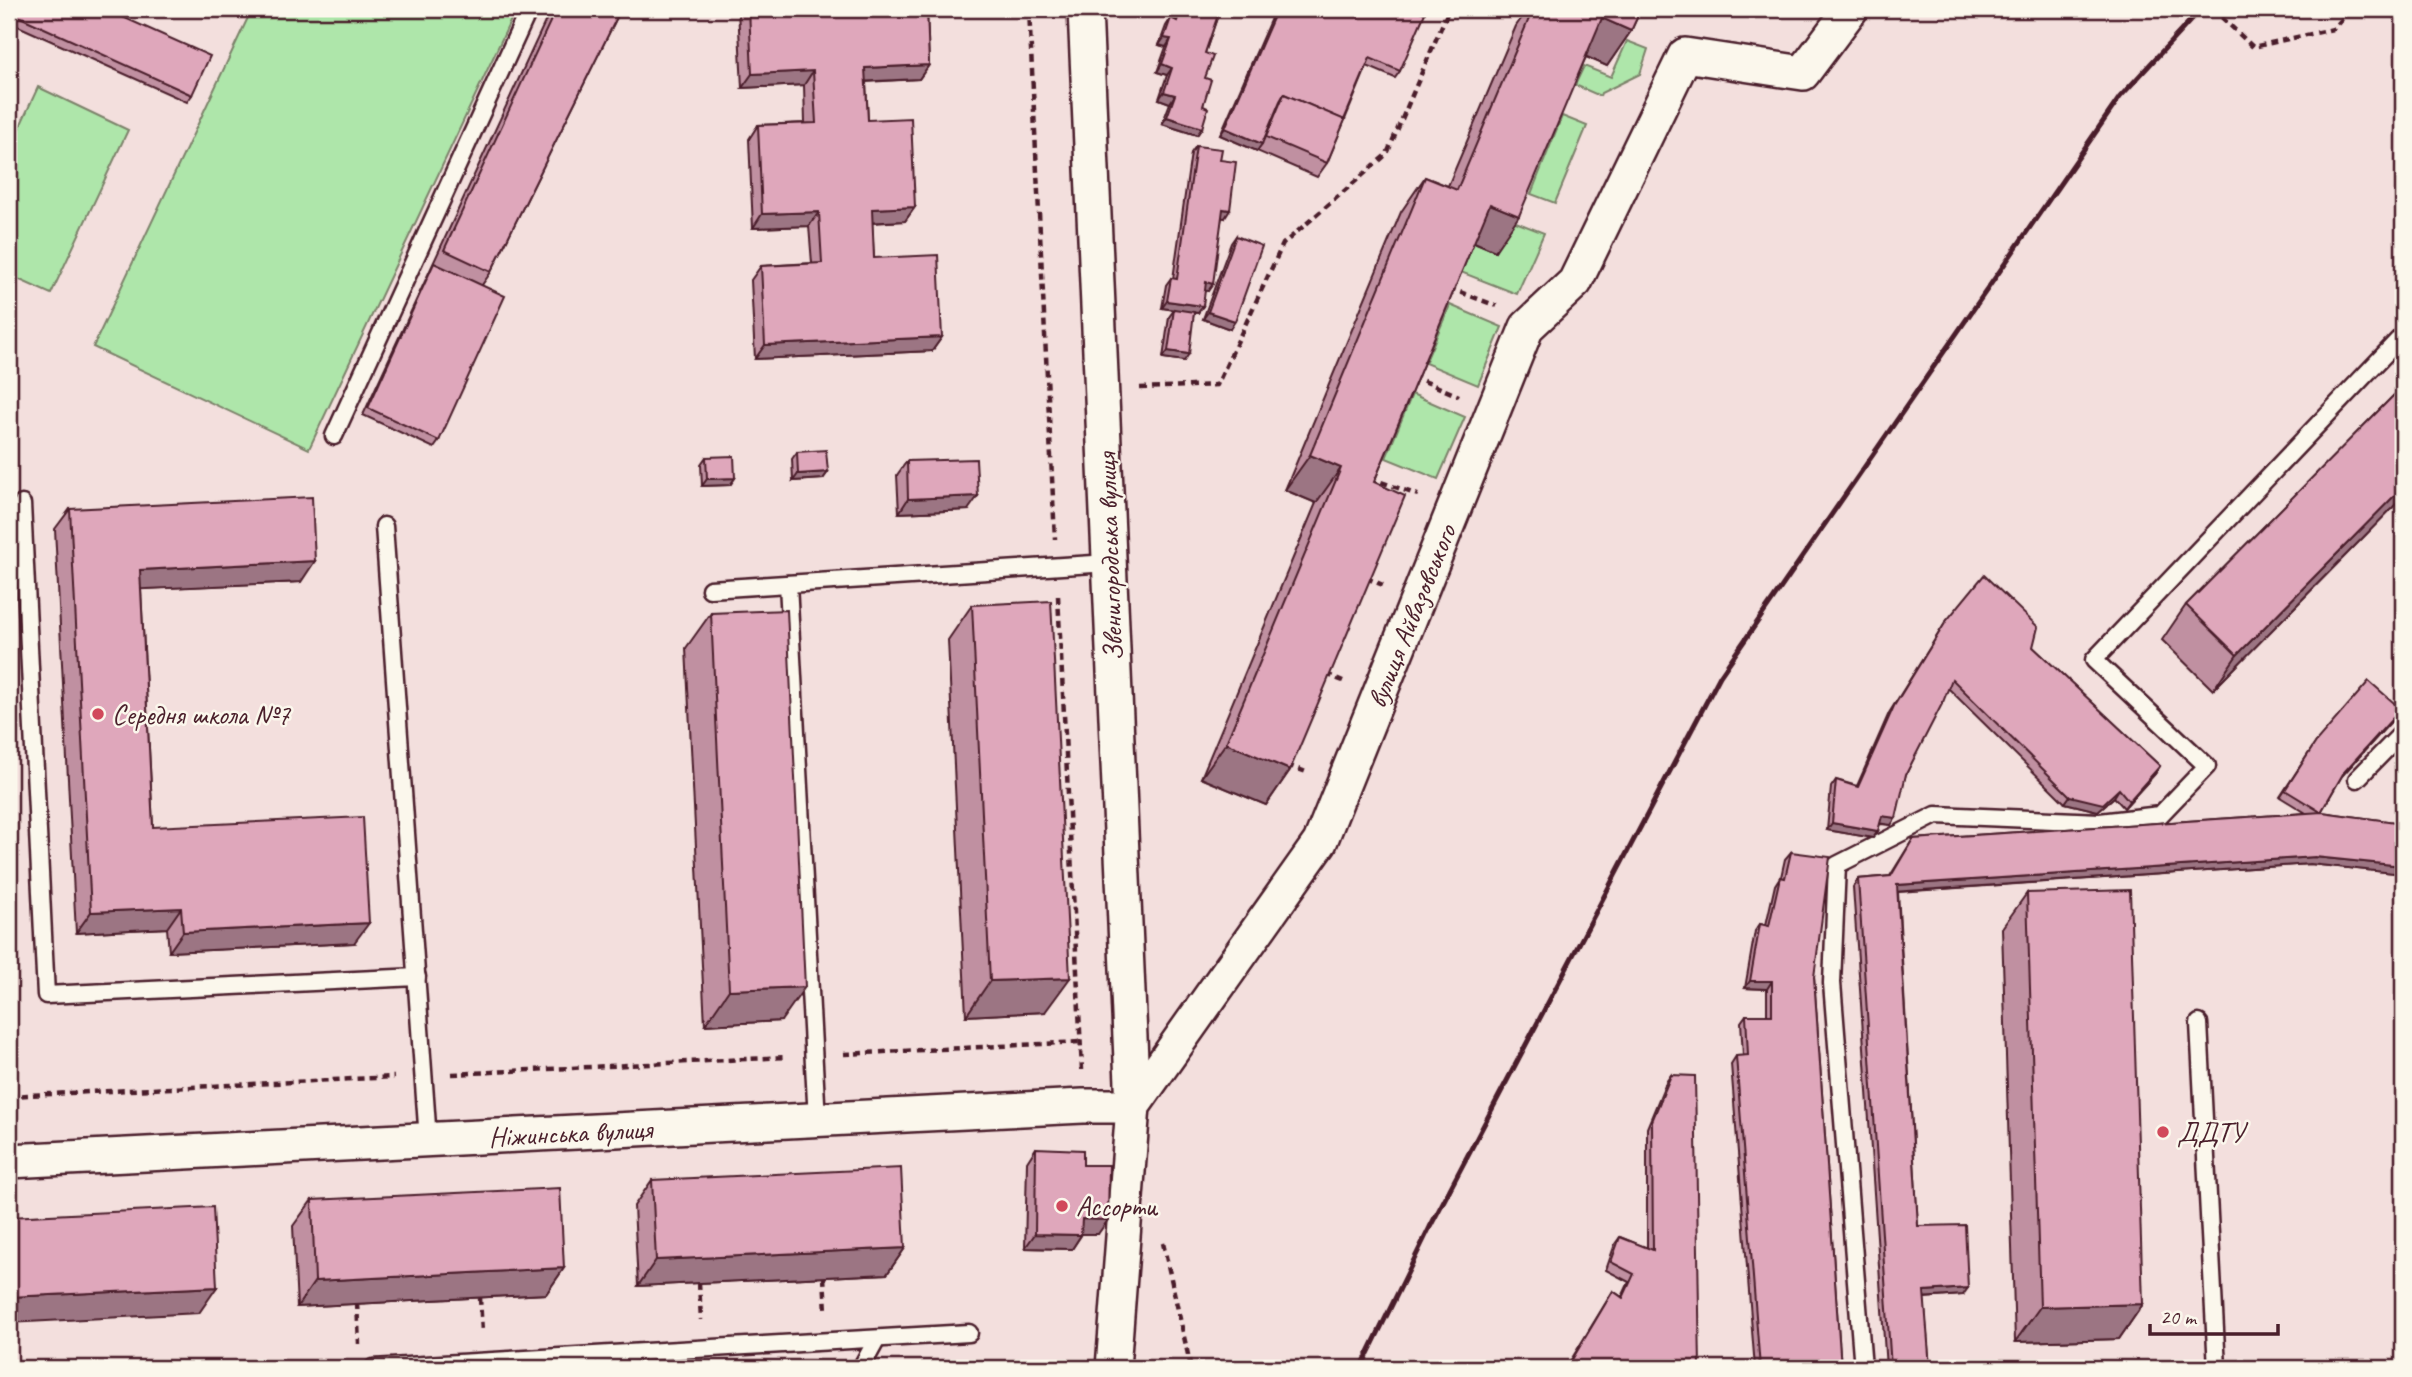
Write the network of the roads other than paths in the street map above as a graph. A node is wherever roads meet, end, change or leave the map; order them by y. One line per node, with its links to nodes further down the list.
1 (529, 9): 5 (lane)
2 (1085, 9): 8 (street, Звенигородська вулиця)
3 (1851, 9): 15 (street, вулиця Айвазовського)
4 (2403, 335): 24 (lane)
5 (334, 436)
6 (22, 504): 13 (lane)
7 (384, 526): 13 (lane)
8 (1109, 563): 9 (lane); 15 (street, Звенигородська вулиця)
9 (788, 584): 10 (lane); 16 (lane)
10 (710, 589)
11 (2403, 732): 12 (lane)
12 (2357, 779)
13 (417, 977): 17 (lane)
14 (2199, 1023): 25 (lane)
15 (1133, 1106): 16 (street, Ніжинська вулиця); 23 (street)
16 (817, 1120): 17 (street, Ніжинська вулиця)
17 (428, 1140): 18 (street, Ніжинська вулиця)
18 (9, 1161)
19 (969, 1333): 20 (lane)
20 (877, 1339): 21 (lane); 22 (lane)
21 (373, 1368)
22 (861, 1368)
23 (1113, 1368)
24 (1863, 1368)
25 (2217, 1368)

